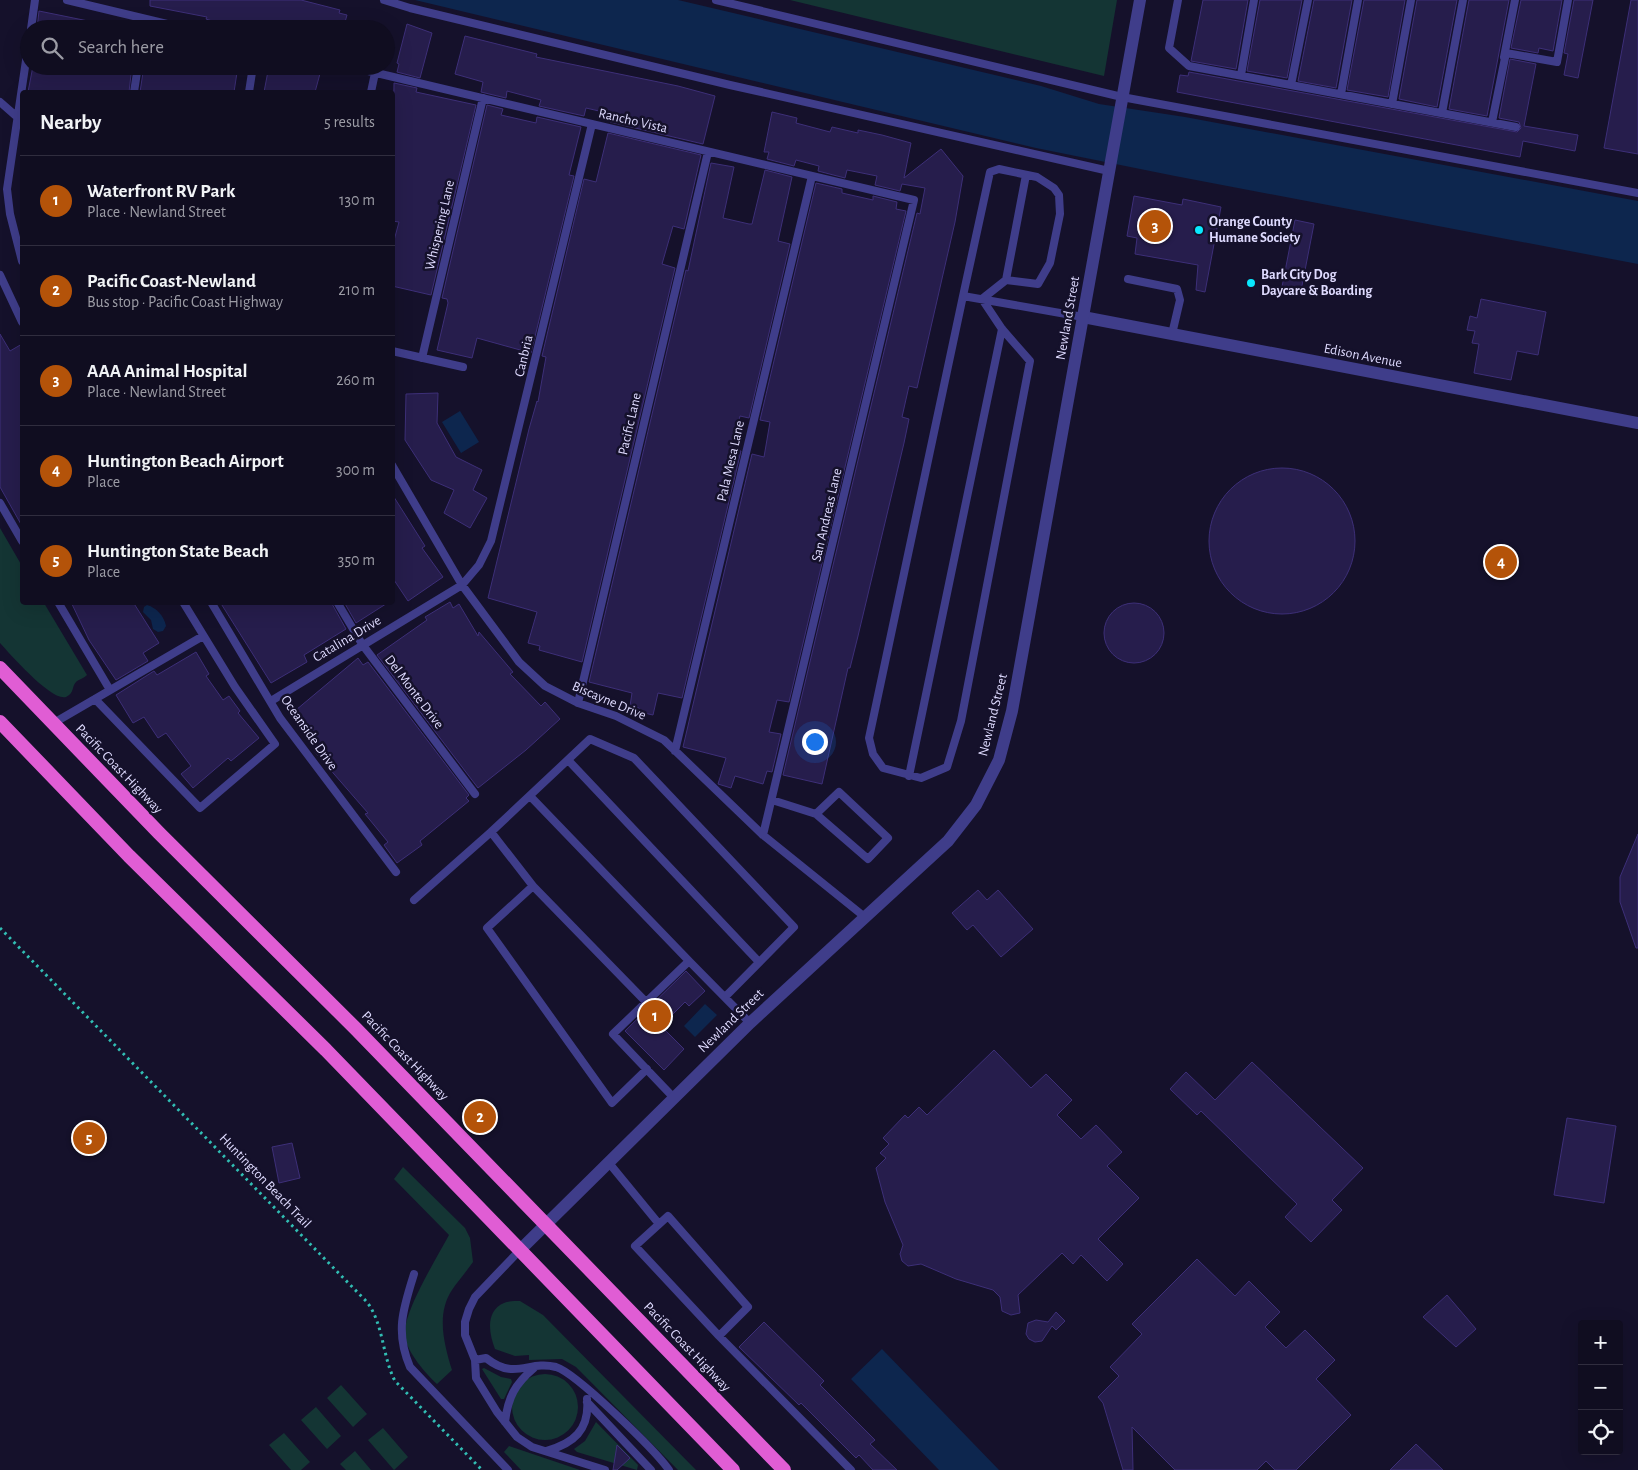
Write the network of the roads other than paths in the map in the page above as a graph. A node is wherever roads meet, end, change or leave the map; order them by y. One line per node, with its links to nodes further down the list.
1 (35, 0): 15 (lane)
2 (67, 0): 14 (lane)
3 (384, 0): 40 (lane)
4 (716, 0): 31 (lane)
5 (1140, 0): 31 (street, Newland Street)
6 (1178, 0): 22 (lane)
7 (1254, 0): 22 (lane)
8 (1308, 0): 23 (lane)
9 (1358, 0): 29 (lane)
10 (1411, 0): 33 (lane)
11 (1463, 0): 34 (lane)
12 (1515, 0): 36 (lane)
13 (1568, 0): 36 (lane)
14 (146, 19): 16 (lane)
15 (32, 20)
16 (150, 20)
17 (23, 75): 24 (lane)
18 (137, 75): 25 (lane)
19 (252, 75): 26 (lane)
20 (374, 75): 27 (lane)
21 (384, 75): 30 (lane, Rancho Vista)
22 (1241, 76): 23 (lane)
23 (1291, 85): 29 (lane)
24 (20, 90)
25 (134, 90)
26 (249, 90)
27 (371, 90)
28 (20, 93): 35 (lane)
29 (1341, 94): 33 (lane)
30 (483, 98): 37 (lane, Rancho Vista); 56 (lane, Whispering Lane)
31 (1121, 101): 40 (street, Newland Street); 43 (lane)
32 (0, 102): 35 (lane)
33 (1392, 104): 34 (lane)
34 (1442, 113): 36 (lane)
35 (16, 116): 45 (lane)
36 (1492, 122): 38 (lane)
37 (592, 124): 39 (lane, Rancho Vista); 62 (lane, Canbria)
38 (1516, 127)
39 (708, 152): 42 (lane, Rancho Vista); 73 (lane, Pacific Lane)
40 (1109, 167): 51 (street, Newland Street)
41 (1026, 175): 48 (lane); 48 (lane); 49 (lane)
42 (812, 176): 44 (lane, Rancho Vista); 76 (lane, Pala Mesa Lane)
43 (1638, 193)
44 (914, 200): 81 (lane, San Andreas Lane)
45 (20, 253)
46 (0, 275): 52 (lane)
47 (1128, 279): 54 (lane)
48 (1006, 280): 50 (lane)
49 (963, 296): 50 (lane); 78 (lane)
50 (982, 299): 51 (lane); 53 (lane)
51 (1083, 317): 54 (street, Edison Avenue); 88 (street, Newland Street)
52 (20, 318)
53 (1002, 329): 78 (lane); 78 (lane)
54 (1172, 334): 58 (street, Edison Avenue)
55 (395, 352): 56 (lane)
56 (422, 358): 57 (lane)
57 (463, 368)
58 (1638, 423)
59 (395, 470): 62 (lane, Biscayne Drive)
60 (0, 503): 61 (lane)
61 (20, 538)
62 (462, 585): 68 (lane, Catalina Drive); 73 (lane, Biscayne Drive)
63 (60, 605): 70 (lane)
64 (185, 605): 67 (lane)
65 (213, 605): 72 (lane, Oceanside Drive)
66 (339, 605): 68 (lane, Del Monte Drive)
67 (203, 636): 70 (lane); 71 (lane)
68 (362, 644): 72 (lane, Catalina Drive); 79 (lane, Del Monte Drive)
69 (0, 668): 75 (highway, Pacific Coast Highway)
70 (110, 690): 71 (lane)
71 (95, 699): 75 (lane)
72 (271, 701): 85 (lane, Oceanside Drive)
73 (578, 703): 76 (lane, Biscayne Drive)
74 (0, 722): 99 (highway)
75 (52, 724): 98 (highway, Pacific Coast Highway)
76 (675, 751): 84 (lane, Biscayne Drive)
77 (568, 760): 80 (lane); 90 (lane); 90 (lane)
78 (909, 776)
79 (475, 794)
80 (530, 796): 83 (lane); 89 (lane)
81 (772, 800): 82 (lane); 84 (lane, San Andreas Lane)
82 (816, 814): 82 (lane)
83 (491, 832): 86 (lane); 87 (lane)
84 (763, 835): 88 (lane, Biscayne Drive)
85 (396, 872)
86 (533, 886): 92 (lane); 94 (lane)
87 (414, 900)
88 (866, 918): 93 (street, Newland Street)
89 (689, 961): 91 (lane); 92 (lane)
90 (759, 962): 91 (lane)
91 (725, 997): 93 (lane)
92 (646, 1002): 94 (lane)
93 (750, 1023): 95 (street, Newland Street)
94 (647, 1069): 95 (lane)
95 (674, 1098): 96 (street, Newland Street)
96 (609, 1163): 97 (lane); 98 (street, Newland Street)
97 (659, 1224): 101 (lane); 101 (lane)
98 (546, 1225): 99 (street, Newland Street); 113 (highway, Pacific Coast Highway)
99 (520, 1250): 102 (lane); 112 (highway)
100 (414, 1274): 108 (lane)
101 (719, 1336): 114 (lane)
102 (475, 1360): 103 (lane); 106 (lane)
103 (534, 1368): 104 (lane); 106 (lane)
104 (584, 1387): 105 (lane); 111 (lane)
105 (587, 1402): 107 (lane); 110 (lane)
106 (505, 1422): 107 (lane)
107 (544, 1451): 109 (lane)
108 (508, 1470)
109 (605, 1470)
110 (651, 1470)
111 (669, 1470)
112 (733, 1470)
113 (784, 1470)
114 (850, 1470)

